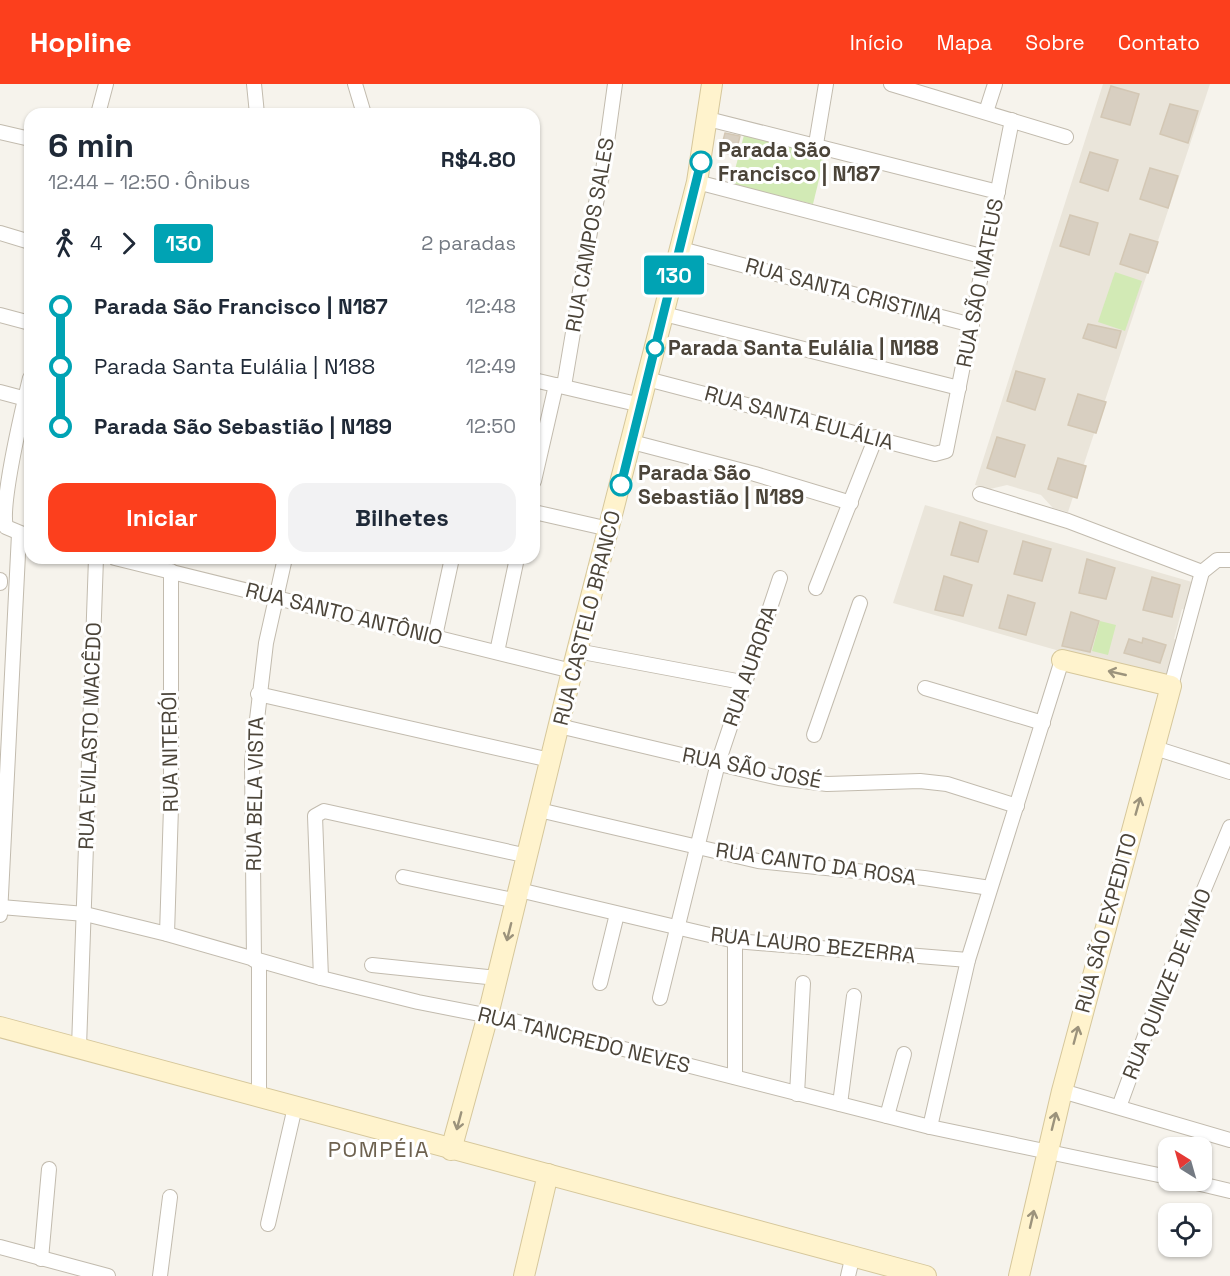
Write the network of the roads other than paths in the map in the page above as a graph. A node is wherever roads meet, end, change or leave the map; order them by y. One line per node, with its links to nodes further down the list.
1 (106, 84): 9 (street)
2 (254, 84): 10 (street)
3 (356, 84): 11 (street)
4 (615, 84): 31 (street, RUA CAMPOS SALES)
5 (712, 84): 13 (street, RUA CASTELO BRANCO)
6 (826, 84): 18 (street)
7 (891, 84): 12 (street)
8 (995, 84): 12 (street)
9 (100, 108)
10 (256, 108)
11 (362, 108)
12 (986, 112): 14 (street)
13 (708, 119): 18 (street); 19 (street, RUA CASTELO BRANCO)
14 (1012, 120): 16 (street); 20 (street, RUA SÃO MATEUS)
15 (0, 132): 17 (street)
16 (1066, 137)
17 (24, 138)
18 (816, 144): 20 (street)
19 (697, 182): 23 (street, RUA CASTELO BRANCO); 24 (street)
20 (998, 192): 24 (street, RUA SÃO MATEUS)
21 (0, 233): 22 (street)
22 (24, 240)
23 (681, 249): 25 (street, RUA CASTELO BRANCO); 28 (street, RUA SANTA CRISTINA)
24 (985, 257): 28 (street, RUA SÃO MATEUS)
25 (664, 314): 29 (street, RUA CASTELO BRANCO); 32 (street)
26 (0, 315): 27 (street)
27 (24, 321)
28 (972, 325): 32 (street, RUA SÃO MATEUS)
29 (647, 379): 35 (street, RUA CASTELO BRANCO); 37 (street, RUA SANTA EULÁLIA)
30 (540, 381): 31 (street)
31 (560, 386): 35 (street); 40 (street, RUA CAMPOS SALES)
32 (960, 388): 39 (street, RUA SÃO MATEUS)
33 (0, 392): 34 (street)
34 (24, 398)
35 (641, 405): 38 (street, RUA CASTELO BRANCO)
36 (24, 409): 41 (street)
37 (876, 437): 39 (street, RUA SANTA EULÁLIA); 43 (street)
38 (632, 442): 43 (street); 45 (street, RUA CASTELO BRANCO)
39 (948, 446)
40 (540, 459)
41 (4, 477): 46 (street)
42 (980, 494): 54 (street)
43 (851, 503): 56 (street)
44 (540, 513): 45 (street)
45 (609, 529): 61 (street, RUA CASTELO BRANCO)
46 (24, 535): 83 (street)
47 (1230, 560): 54 (street)
48 (96, 564): 84 (street, RUA EVILASTO MACÊDO)
49 (141, 564): 53 (street, RUA SANTO ANTÔNIO)
50 (284, 564): 57 (street, RUA BELA VISTA)
51 (451, 564): 59 (street)
52 (516, 564): 60 (street)
53 (171, 571): 57 (street, RUA SANTO ANTÔNIO); 88 (street, RUA NITERÓI)
54 (1202, 572): 65 (street, RUA SÃO EXPEDITO)
55 (780, 578): 64 (street, RUA AURORA)
56 (816, 588)
57 (276, 597): 59 (street, RUA SANTO ANTÔNIO); 67 (street, RUA BELA VISTA)
58 (860, 603): 70 (street)
59 (435, 636): 60 (street, RUA SANTO ANTÔNIO)
60 (497, 651): 63 (street, RUA SANTO ANTÔNIO)
61 (577, 651): 63 (street, RUA CASTELO BRANCO); 64 (street)
62 (1062, 660): 65 (street, one-way to 62); 68 (street)
63 (572, 671): 69 (street, RUA CASTELO BRANCO)
64 (742, 682): 73 (street, RUA AURORA)
65 (1171, 686): 71 (street, RUA SÃO EXPEDITO)
66 (925, 688): 68 (street)
67 (258, 694): 72 (street); 91 (street, RUA BELA VISTA)
68 (1043, 723): 75 (street)
69 (559, 726): 72 (street, RUA CASTELO BRANCO); 73 (street, RUA SÃO JOSÉ)
70 (814, 735)
71 (1155, 748): 74 (street); 104 (street, RUA SÃO EXPEDITO, one-way to 71)
72 (550, 760): 76 (street, RUA CASTELO BRANCO)
73 (718, 763): 75 (street, RUA SÃO JOSÉ); 78 (street, RUA AURORA)
74 (1230, 772)
75 (1017, 806): 81 (street)
76 (539, 810): 78 (street, RUA CANTO DA ROSA); 79 (street, RUA CASTELO BRANCO)
77 (1230, 827): 109 (street, RUA QUINZE DE MAIO)
78 (696, 848): 81 (street, RUA CANTO DA ROSA); 87 (street, RUA AURORA)
79 (528, 856): 82 (street, RUA CASTELO BRANCO); 93 (street)
80 (403, 878): 82 (street, RUA LAURO BEZERRA)
81 (990, 888): 90 (street)
82 (518, 896): 85 (street, RUA LAURO BEZERRA); 94 (street, RUA CASTELO BRANCO, one-way to 94)
83 (1, 907): 84 (street, RUA TANCREDO NEVES); 86 (street)
84 (85, 914): 88 (street, RUA TANCREDO NEVES); 101 (street, RUA EVILASTO MACÊDO)
85 (617, 914): 87 (street, RUA LAURO BEZERRA); 95 (street)
86 (0, 916)
87 (677, 928): 89 (street, RUA LAURO BEZERRA); 98 (street, RUA AURORA)
88 (167, 933): 91 (street, RUA TANCREDO NEVES)
89 (735, 941): 90 (street, RUA LAURO BEZERRA); 103 (street)
90 (968, 960): 111 (street)
91 (256, 961): 93 (street, RUA TANCREDO NEVES); 106 (street, RUA BELA VISTA)
92 (372, 965): 94 (street)
93 (321, 978): 99 (street, RUA TANCREDO NEVES)
94 (497, 978): 99 (street, RUA CASTELO BRANCO)
95 (600, 983)
96 (803, 983): 105 (street)
97 (854, 996): 107 (street)
98 (660, 998)
99 (488, 1016): 103 (street, RUA TANCREDO NEVES); 113 (street, RUA CASTELO BRANCO, one-way to 113)
100 (0, 1027): 101 (street)
101 (79, 1047): 106 (street)
102 (904, 1054): 110 (street)
103 (735, 1077): 105 (street, RUA TANCREDO NEVES)
104 (1062, 1091): 109 (street); 114 (street, RUA SÃO EXPEDITO, one-way to 104)
105 (797, 1094): 107 (street, RUA TANCREDO NEVES)
106 (259, 1096): 108 (street)
107 (840, 1104): 110 (street, RUA TANCREDO NEVES)
108 (296, 1107): 113 (street); 121 (street)
109 (1119, 1107): 112 (street)
110 (887, 1116): 111 (street, RUA TANCREDO NEVES)
111 (930, 1127): 114 (street, RUA TANCREDO NEVES)
112 (1230, 1140)
113 (451, 1150): 116 (street)
114 (1047, 1152): 117 (street, RUA TANCREDO NEVES); 130 (street, RUA SÃO EXPEDITO, one-way to 114)
115 (49, 1169): 124 (street)
116 (548, 1174): 123 (street); 127 (street)
117 (1158, 1175)
118 (1212, 1187): 119 (street)
119 (1230, 1191)
120 (170, 1197): 126 (street)
121 (268, 1224)
122 (0, 1247): 124 (street)
123 (853, 1255): 128 (street); 129 (street)
124 (41, 1259): 125 (street)
125 (108, 1276)
126 (160, 1276)
127 (524, 1276)
128 (848, 1276)
129 (926, 1276)
130 (1019, 1276)

